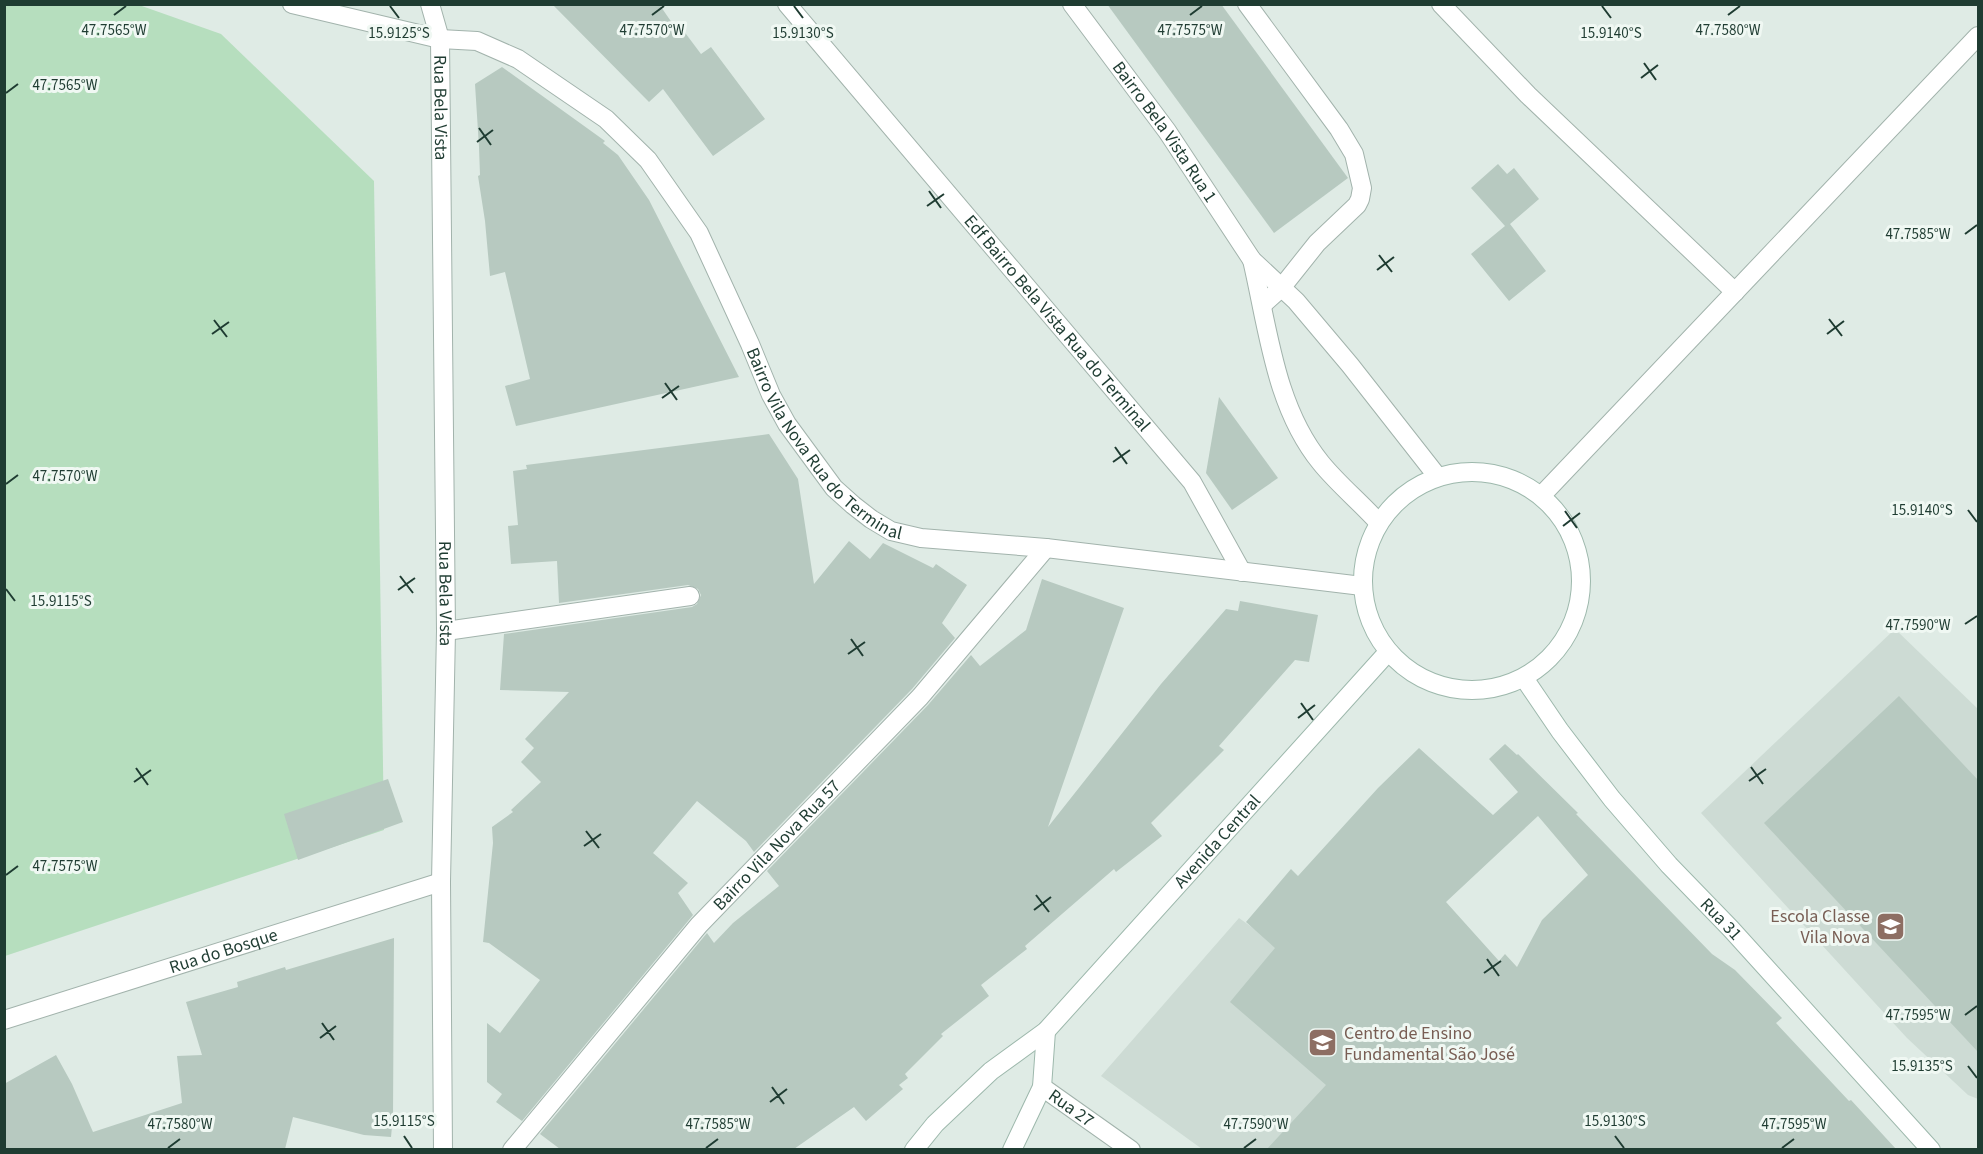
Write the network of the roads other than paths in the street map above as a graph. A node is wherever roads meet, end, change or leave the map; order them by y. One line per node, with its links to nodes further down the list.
1 (430, 4): 8 (street, Rua Bela Vista)
2 (787, 4): 17 (street, Edf Bairro Bela Vista Rua do Terminal)
3 (1072, 4): 9 (street, Bairro Bela Vista Rua 1)
4 (1247, 4): 10 (street)
5 (1441, 4): 11 (street)
6 (294, 5): 8 (street, Bairro Vila Nova Rua do Terminal)
7 (1978, 36): 11 (street)
8 (440, 39): 16 (street, Bairro Vila Nova Rua do Terminal); 20 (street, Rua Bela Vista)
9 (1252, 260): 10 (street); 12 (street)
10 (1282, 287): 12 (street); 13 (street)
11 (1735, 292): 14 (street)
12 (1262, 304): 15 (street)
13 (1437, 476): 14 (street); 15 (street)
14 (1541, 496): 22 (street)
15 (1378, 522): 18 (street)
16 (1046, 548): 17 (street, Bairro Vila Nova Rua do Terminal); 28 (street, Bairro Vila Nova Rua 57)
17 (1242, 572): 18 (street, Bairro Vila Nova Rua do Terminal)
18 (1362, 586): 21 (street)
19 (690, 596): 20 (street)
20 (446, 631): 23 (street, Rua Bela Vista)
21 (1388, 652): 22 (street); 25 (street, Avenida Central)
22 (1524, 678): 32 (street, Rua 31)
23 (441, 882): 24 (street, Rua do Bosque); 27 (street, Rua Bela Vista)
24 (4, 1020)
25 (1047, 1031): 26 (street); 29 (street, Avenida Central)
26 (1042, 1087): 30 (street); 31 (street, Rua 27)
27 (443, 1149)
28 (512, 1149)
29 (914, 1149)
30 (1012, 1149)
31 (1131, 1149)
32 (1931, 1149)

